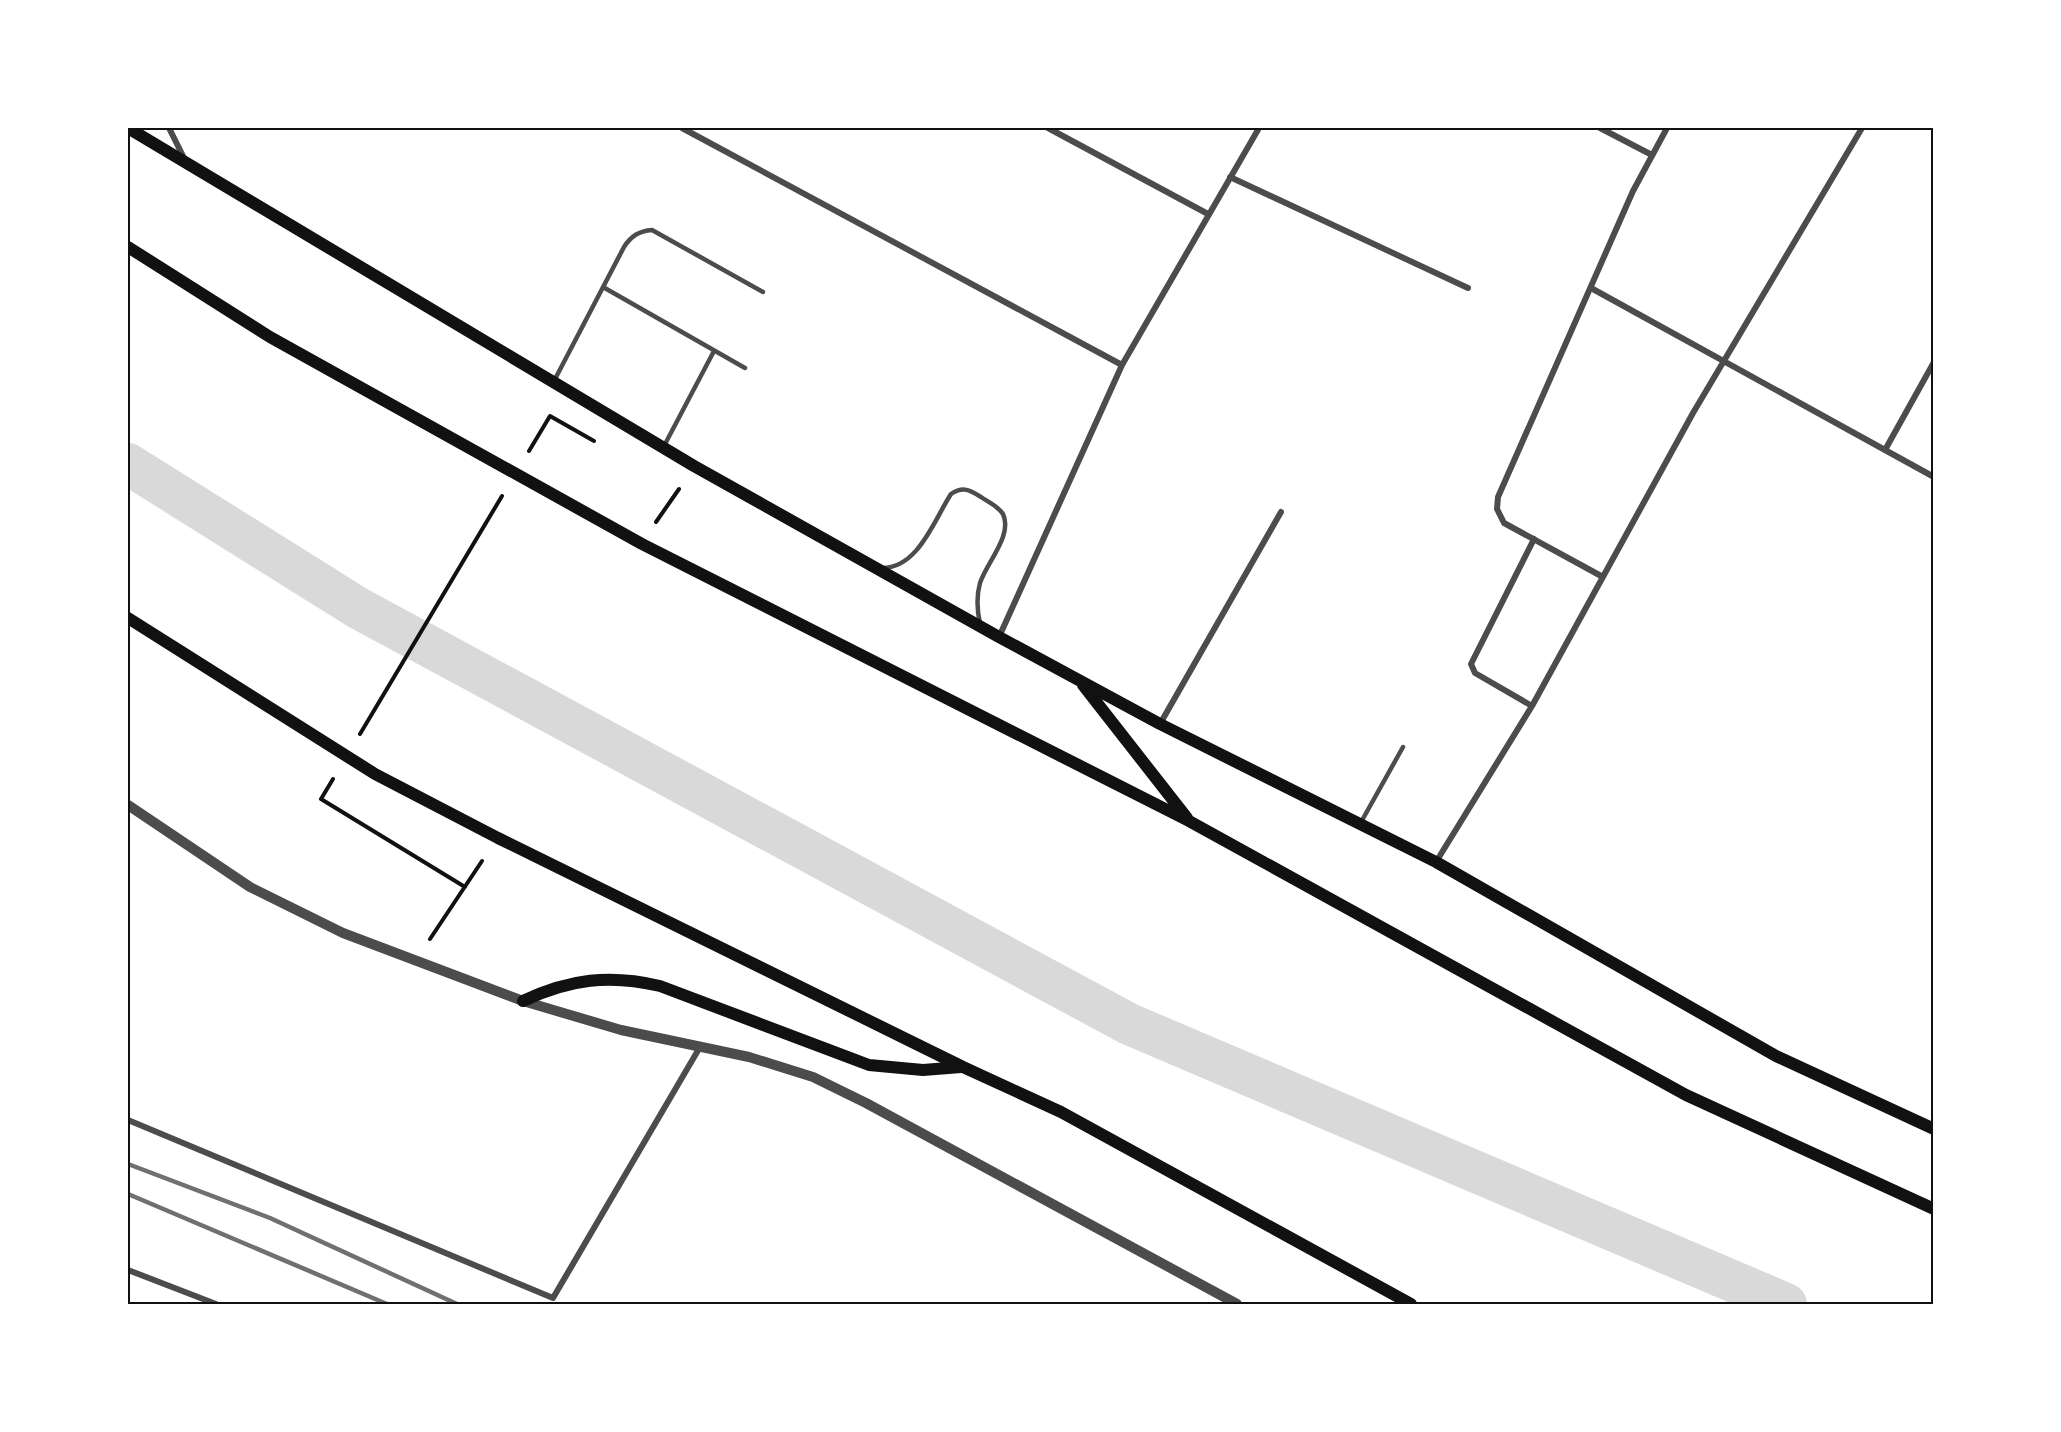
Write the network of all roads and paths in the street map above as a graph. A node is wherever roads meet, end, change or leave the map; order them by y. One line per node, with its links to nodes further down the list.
1 (128, 128): 10 (main road)
2 (169, 128): 10 (street)
3 (682, 128): 21 (street)
4 (1048, 128): 12 (street)
5 (1259, 128): 11 (street)
6 (1600, 128): 9 (street)
7 (1667, 128): 9 (street)
8 (1859, 128): 19 (street)
9 (1653, 155): 16 (street)
10 (191, 165): 23 (main road)
11 (1230, 177): 12 (street); 15 (street)
12 (1208, 214): 21 (street)
13 (128, 246): 33 (main road)
14 (603, 287): 17 (lane); 18 (lane); 23 (lane)
15 (1468, 288)
16 (1591, 288): 19 (street); 32 (street)
17 (763, 292)
18 (714, 351): 22 (lane); 25 (lane)
19 (1723, 361): 26 (street); 35 (street)
20 (1934, 362): 26 (street)
21 (1122, 365): 38 (street)
22 (745, 368)
23 (553, 382): 25 (main road)
24 (550, 416): 27 (path)
25 (663, 447): 28 (main road)
26 (1885, 450): 29 (street)
27 (526, 456)
28 (694, 466): 33 (path); 34 (main road)
29 (1934, 477)
30 (508, 486): 42 (path)
31 (1281, 512): 41 (street)
32 (1534, 539): 35 (street); 40 (street)
33 (642, 544): 46 (main road)
34 (874, 567): 37 (main road); 37 (lane)
35 (1603, 577): 40 (street)
36 (128, 618): 48 (main road)
37 (980, 627): 38 (main road)
38 (999, 638): 39 (main road)
39 (1080, 681): 41 (main road); 46 (main road)
40 (1532, 706): 49 (street)
41 (1160, 724): 47 (main road)
42 (357, 738)
43 (1403, 747): 47 (lane)
44 (339, 768): 50 (path)
45 (128, 805): 51 (street)
46 (1190, 821): 57 (main road)
47 (1360, 824): 49 (main road)
48 (498, 838): 50 (path); 54 (main road)
49 (1436, 861): 56 (main road)
50 (465, 887): 51 (path)
51 (415, 961): 52 (street)
52 (523, 1001): 53 (street); 54 (main road)
53 (700, 1047): 55 (street); 60 (street)
54 (963, 1067): 61 (main road)
55 (128, 1120)
56 (1934, 1129)
57 (1934, 1209)
58 (128, 1270): 59 (street)
59 (216, 1305)
60 (1237, 1305)
61 (1411, 1305)

